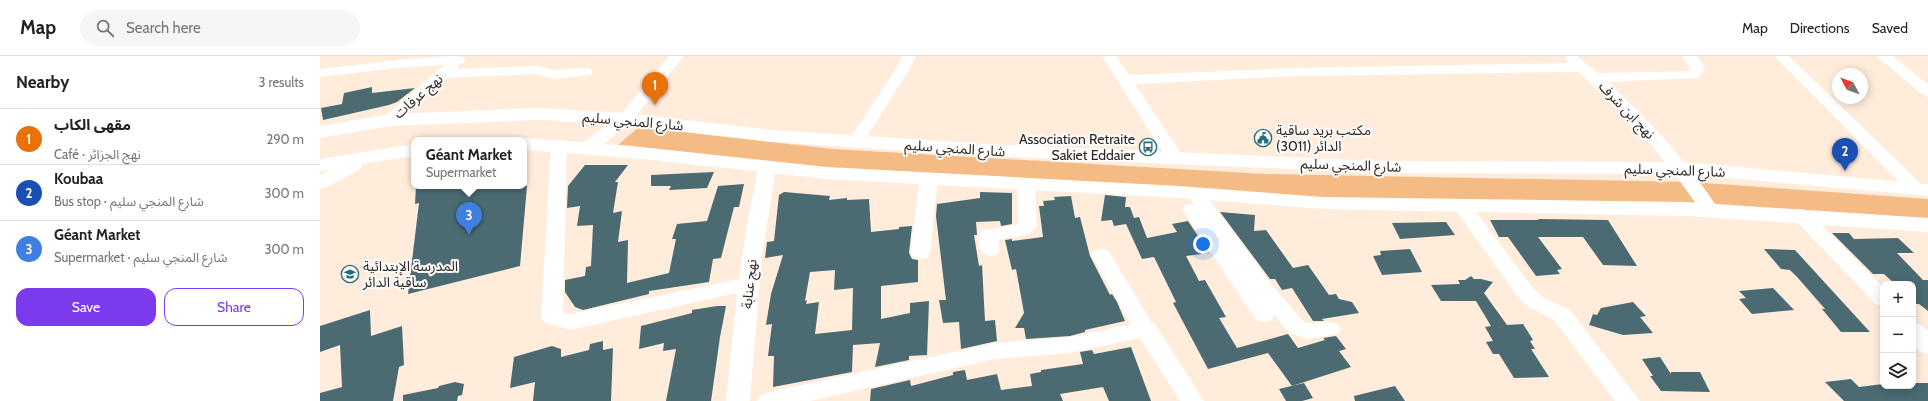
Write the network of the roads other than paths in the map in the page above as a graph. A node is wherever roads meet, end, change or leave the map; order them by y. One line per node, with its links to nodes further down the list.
1 (677, 56): 18 (street)
2 (909, 56): 21 (street)
3 (1109, 56): 16 (street)
4 (1287, 56): 12 (street)
5 (1568, 56): 10 (street, نهج ابن شرف)
6 (1689, 56): 15 (street)
7 (1781, 56): 34 (street)
8 (1883, 56): 17 (street)
9 (461, 58): 13 (street); 14 (street, نهج عرفات)
10 (1582, 67): 12 (street); 15 (street, نهج ابن شرف)
11 (586, 72): 14 (street)
12 (1295, 72): 16 (street)
13 (320, 73)
14 (443, 74): 19 (street, نهج عرفات)
15 (1595, 78): 30 (street, نهج ابن شرف)
16 (1126, 80): 27 (street)
17 (1928, 92)
18 (625, 119): 19 (main road, شارع المنجي سليم); 21 (main road, شارع المنجي سليم); 24 (street)
19 (390, 120): 20 (main road, شارع المنجي سليم)
20 (320, 132)
21 (856, 141): 27 (main road, شارع المنجي سليم)
22 (527, 144): 23 (main road)
23 (560, 145): 24 (main road); 43 (street)
24 (587, 148): 29 (main road)
25 (411, 151): 26 (main road)
26 (373, 157): 28 (main road); 32 (main road)
27 (1176, 159): 30 (main road, شارع المنجي سليم)
28 (320, 165)
29 (766, 168): 31 (main road); 43 (street, نهج عنابة)
30 (1685, 172): 34 (main road, شارع المنجي سليم); 37 (street, نهج ابن شرف)
31 (930, 179): 33 (main road); 41 (street)
32 (320, 184)
33 (1026, 185): 35 (main road); 40 (street)
34 (1922, 190)
35 (1187, 193): 36 (main road); 45 (street); 47 (street)
36 (1461, 205): 37 (main road); 53 (street)
37 (1709, 208): 38 (main road)
38 (1801, 215): 39 (main road); 44 (street)
39 (1928, 225)
40 (990, 250)
41 (920, 253)
42 (1102, 255): 46 (street)
43 (748, 284): 50 (street, نهج عنابة)
44 (1880, 296)
45 (1264, 315)
46 (1147, 329): 51 (street); 52 (street)
47 (1330, 329)
48 (1916, 333): 49 (street)
49 (1928, 346)
50 (738, 401)
51 (769, 401)
52 (1192, 401)
53 (1628, 401)

